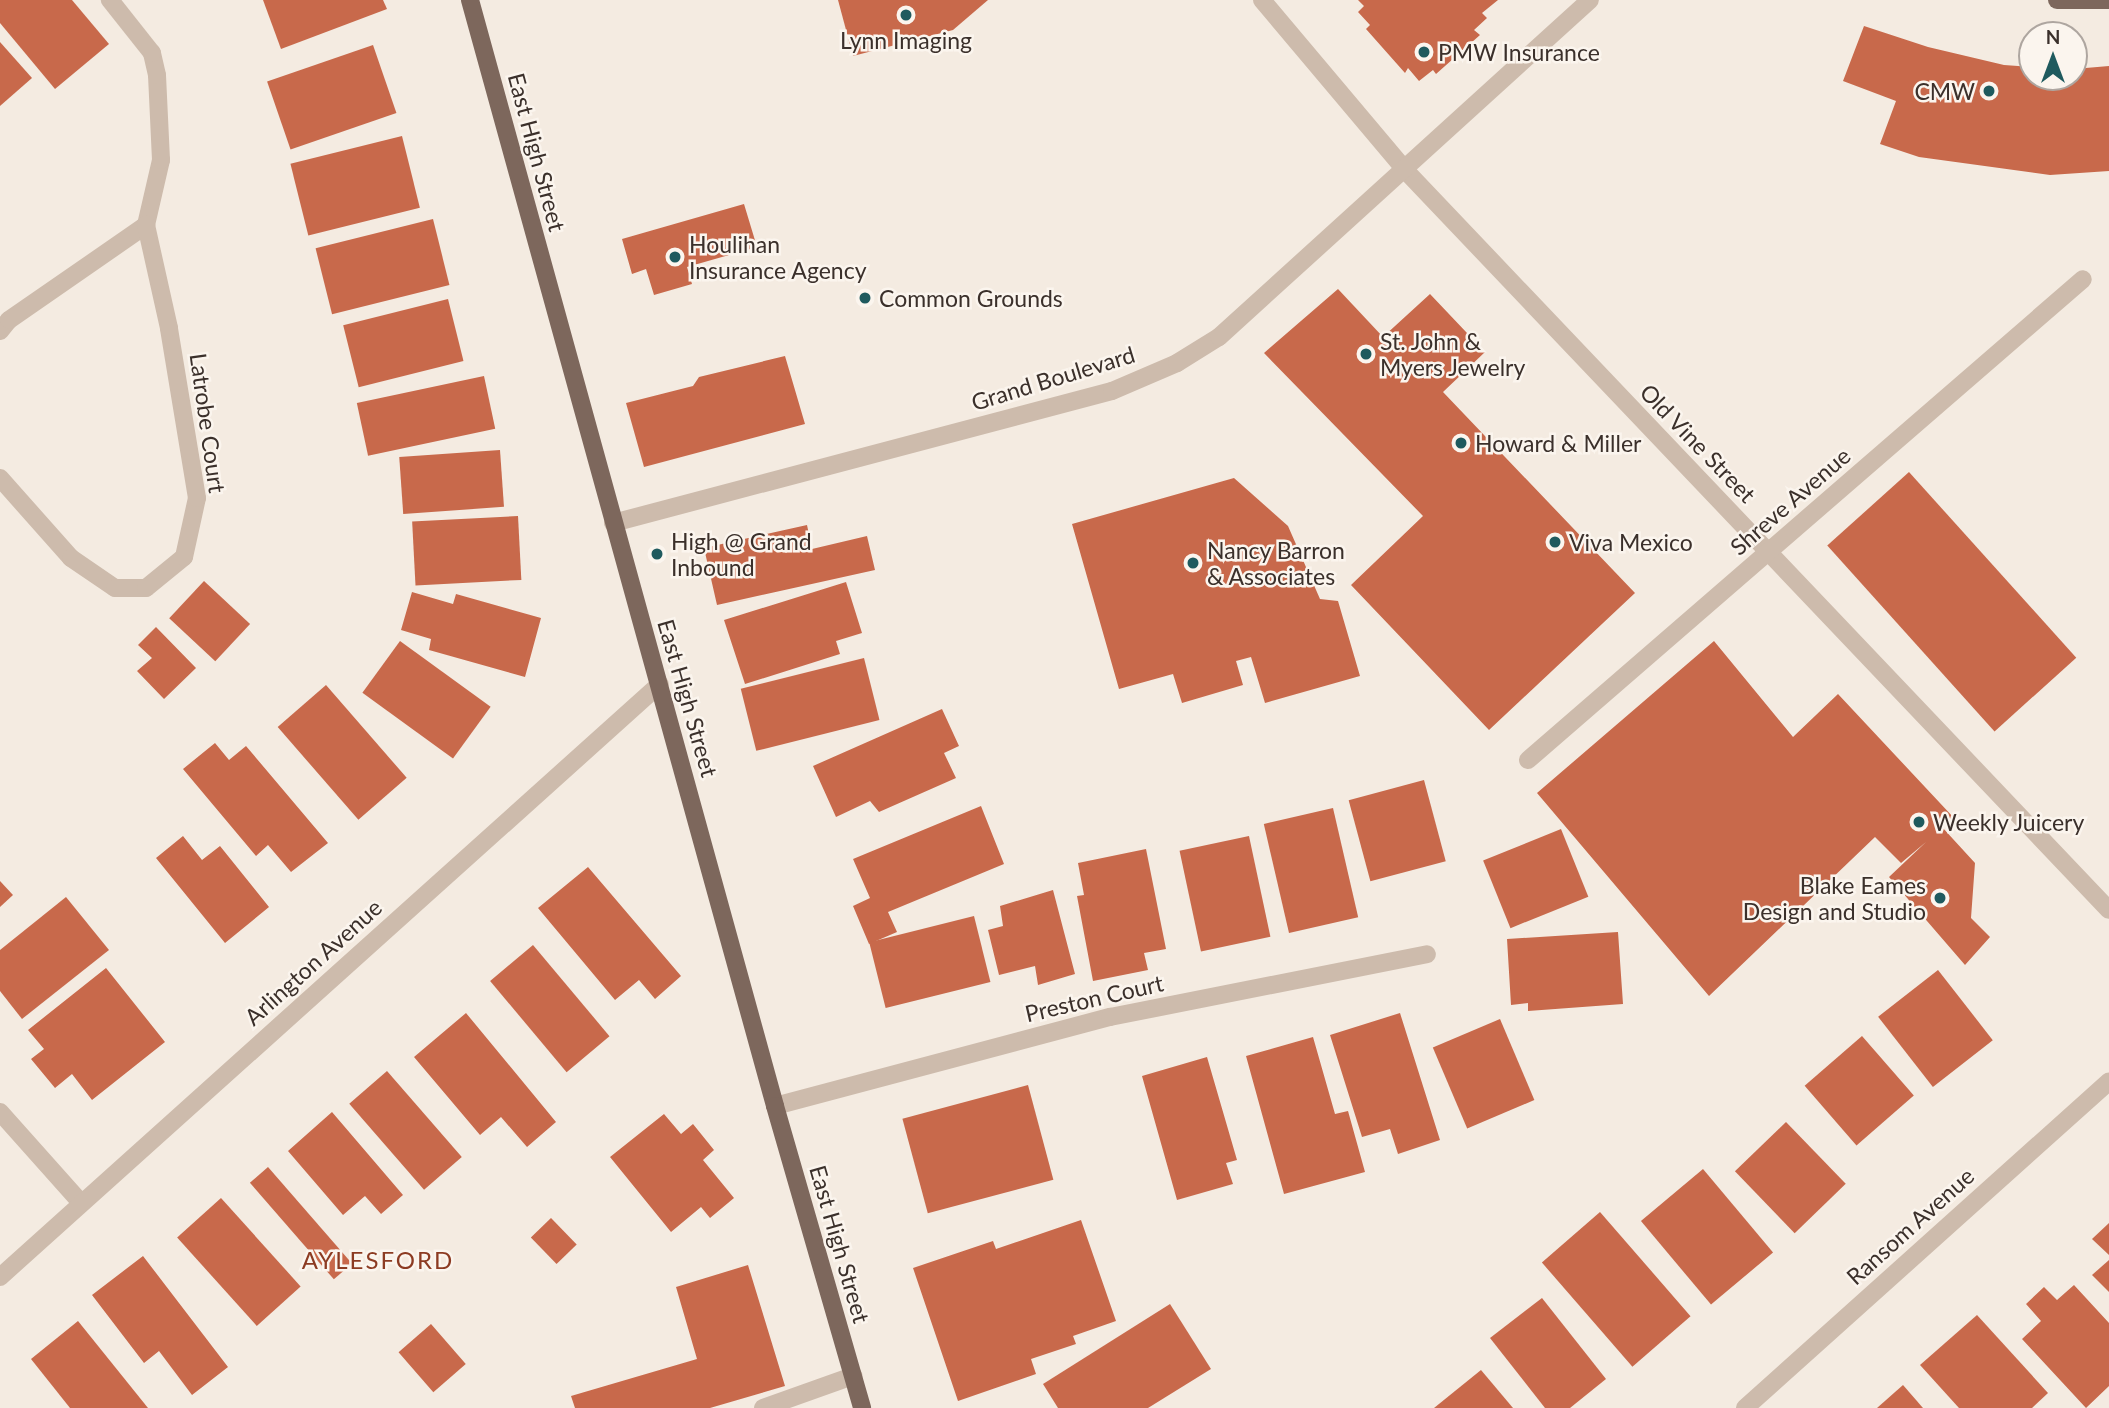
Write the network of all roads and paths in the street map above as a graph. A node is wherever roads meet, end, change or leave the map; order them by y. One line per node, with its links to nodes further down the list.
1 (110, 0): 8 (street, Latrobe Court)
2 (470, 0): 12 (main road, East High Street)
3 (1262, 0): 7 (street, Old Vine Street)
4 (1590, 0): 7 (street, Grand Boulevard)
5 (2057, 0): 6 (main road)
6 (2109, 0)
7 (1405, 170): 12 (street, Grand Boulevard); 13 (street, Old Vine Street)
8 (146, 225): 10 (street); 11 (street, Latrobe Court)
9 (2083, 279): 13 (street, Shreve Avenue)
10 (0, 331)
11 (0, 478)
12 (613, 523): 14 (main road, East High Street)
13 (1769, 553): 15 (street, Shreve Avenue); 16 (street, Old Vine Street)
14 (660, 684): 19 (main road, East High Street); 21 (street, Arlington Avenue)
15 (1528, 760)
16 (2109, 909)
17 (1427, 954): 19 (street, Preston Court)
18 (2109, 1081): 26 (street, Ransom Avenue)
19 (775, 1105): 23 (main road, East High Street)
20 (0, 1112): 21 (street)
21 (81, 1203): 22 (street, Arlington Avenue)
22 (0, 1277)
23 (853, 1376): 24 (street); 25 (main road, East High Street)
24 (763, 1408)
25 (862, 1408)
26 (1745, 1408)

